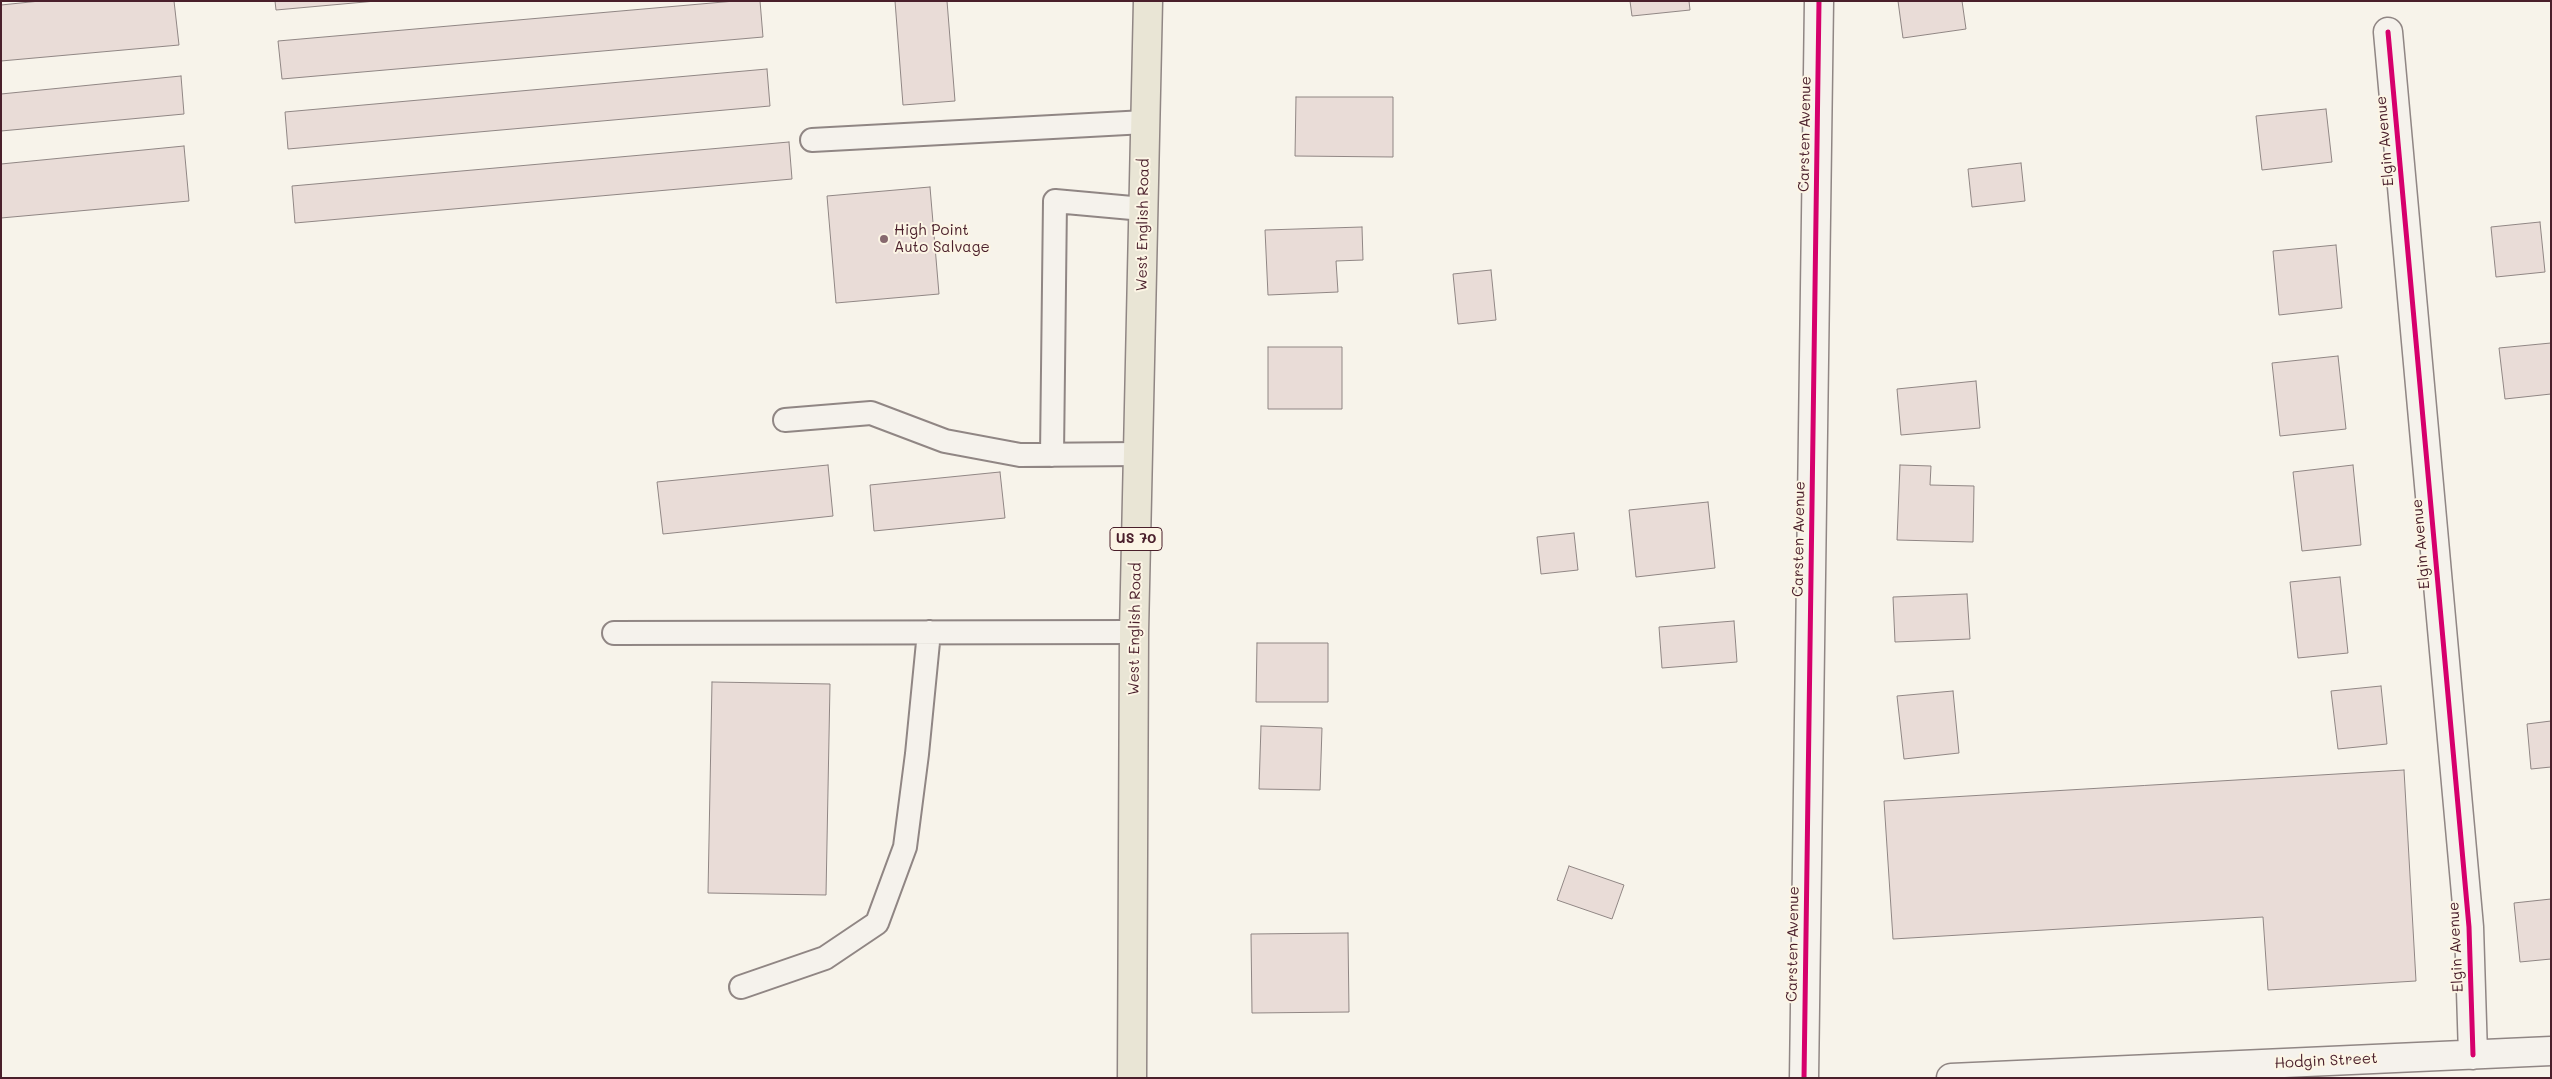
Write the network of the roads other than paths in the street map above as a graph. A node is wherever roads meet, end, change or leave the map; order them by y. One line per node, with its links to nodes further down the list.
1 (1148, 1): 4 (main road, West English Road / US 70)
2 (1819, 1): 18 (street, Carsten Avenue)
3 (2388, 32): 15 (street, Elgin Avenue)
4 (1145, 122): 5 (lane); 6 (main road, West English Road / US 70)
5 (812, 140)
6 (1143, 209): 8 (main road, West English Road / US 70); 9 (lane)
7 (784, 420): 9 (lane)
8 (1138, 454): 9 (lane); 11 (main road, West English Road / US 70)
9 (1052, 455)
10 (929, 632): 11 (lane); 12 (lane); 13 (lane)
11 (1134, 632): 17 (main road, West English Road / US 70)
12 (614, 633)
13 (741, 987)
14 (2551, 1051): 15 (street, Hodgin Street)
15 (2473, 1055): 16 (street, Hodgin Street)
16 (2186, 1073): 19 (street, Hodgin Street)
17 (1132, 1078)
18 (1804, 1078)
19 (1950, 1078)

